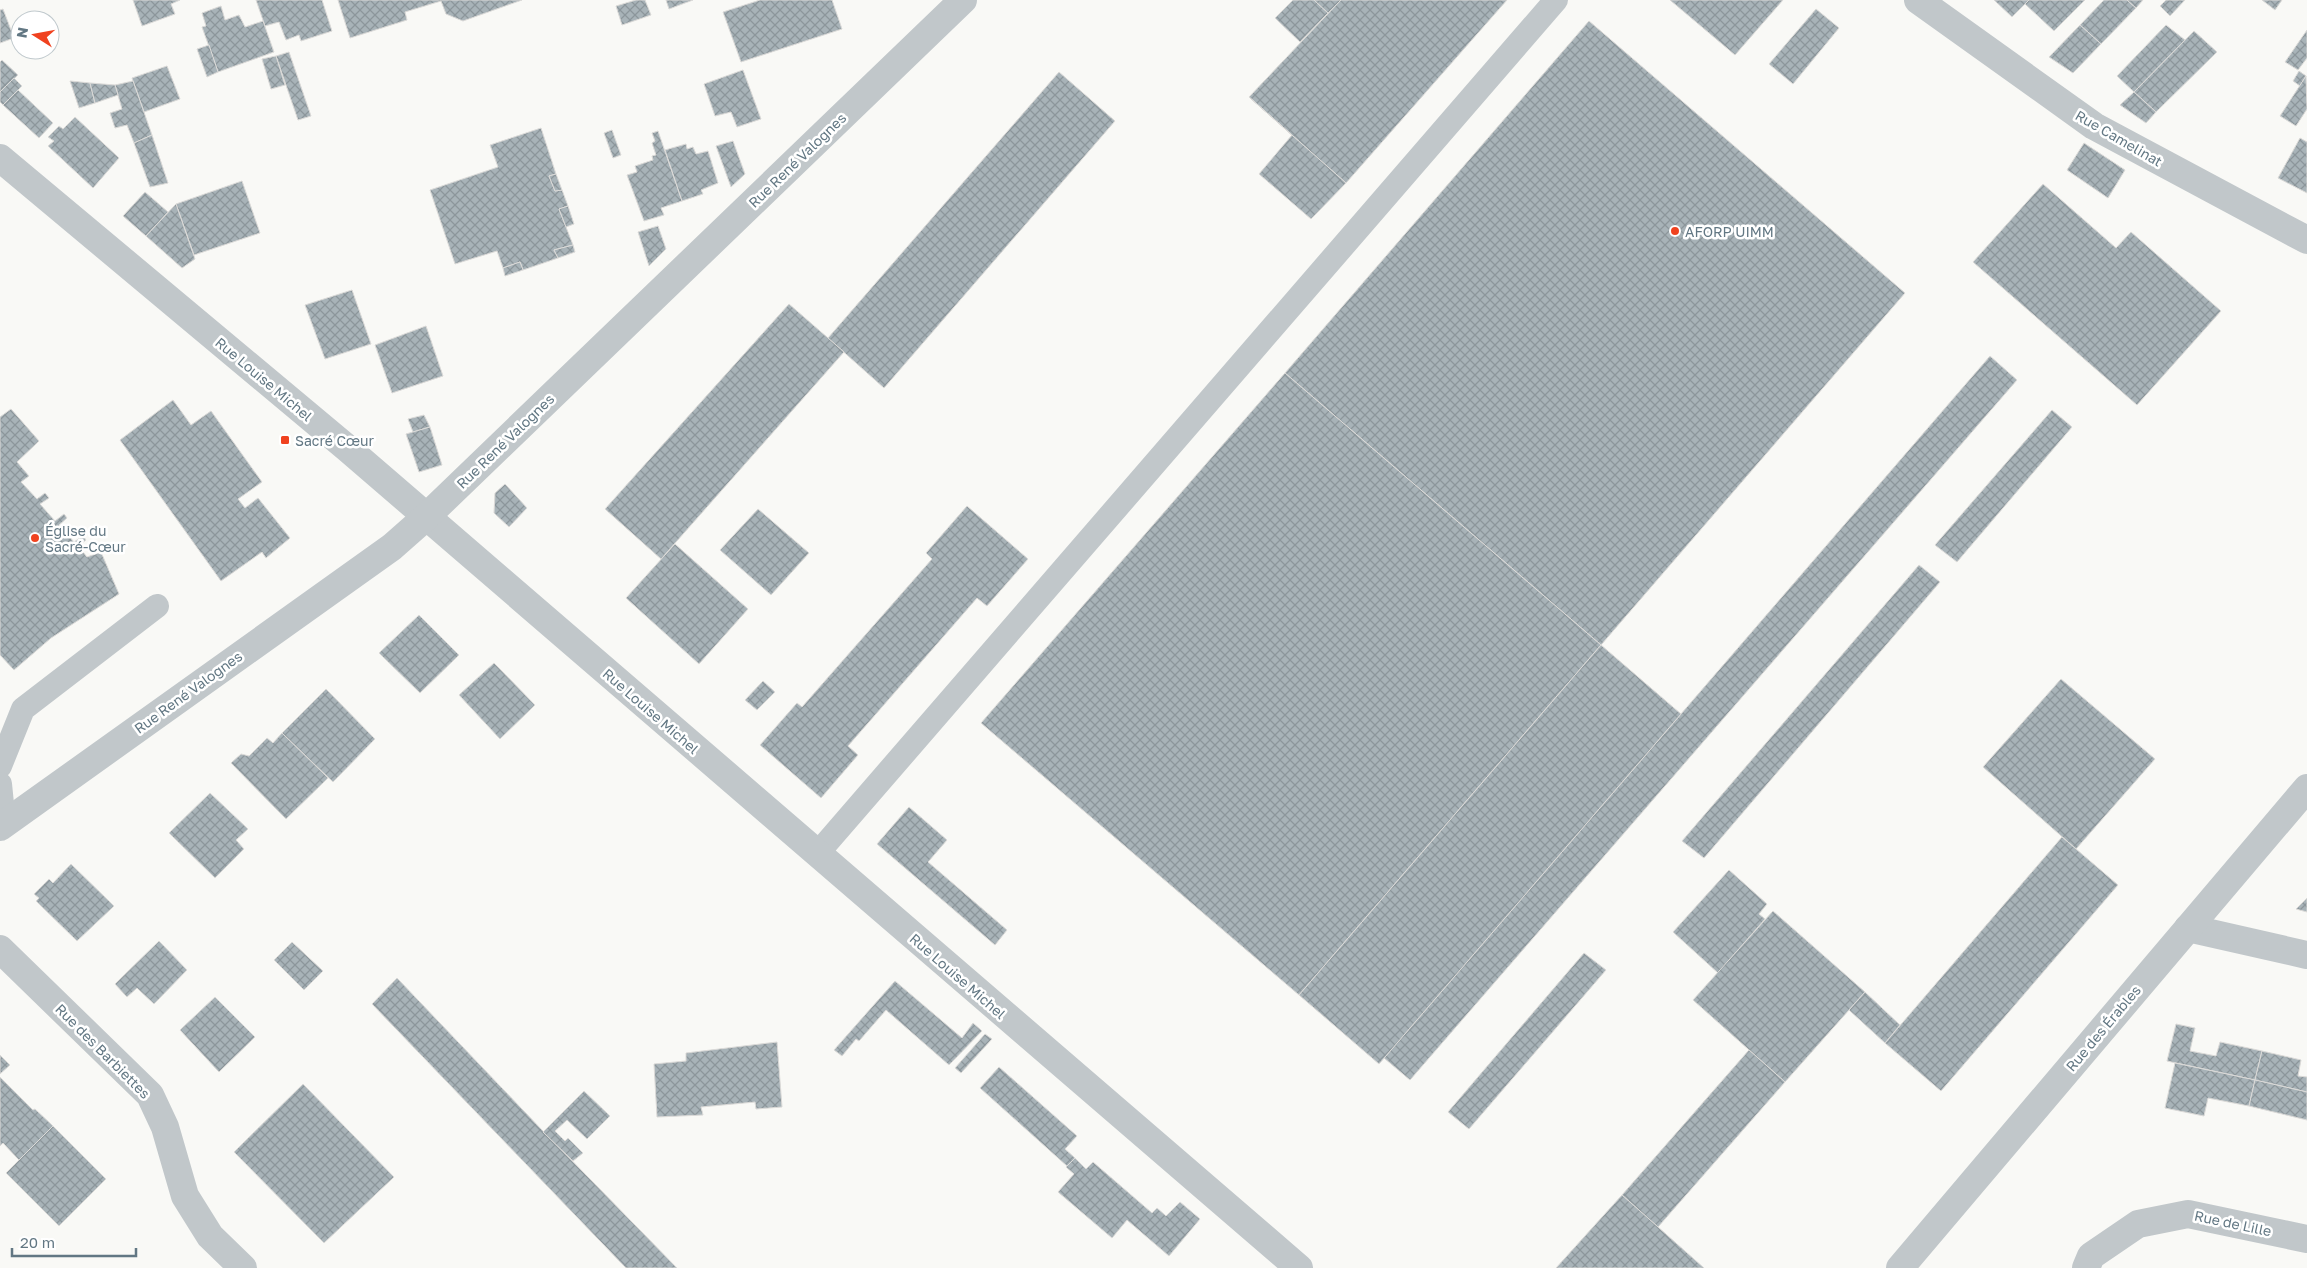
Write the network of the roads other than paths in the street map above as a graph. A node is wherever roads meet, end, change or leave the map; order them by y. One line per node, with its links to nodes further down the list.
1 (964, 0): 6 (street, Rue René Valognes)
2 (1556, 0): 12 (lane)
3 (1918, 0): 5 (street, Rue Camelinat)
4 (0, 158): 6 (street, Rue Louise Michel)
5 (2307, 240)
6 (426, 517): 11 (street, Rue René Valognes); 12 (street, Rue Louise Michel)
7 (158, 606): 8 (lane)
8 (0, 766)
9 (0, 784): 11 (lane)
10 (2307, 788): 13 (street, Rue des Érables)
11 (2, 825)
12 (817, 854): 18 (street, Rue Louise Michel)
13 (2188, 928): 15 (street); 19 (street, Rue des Érables)
14 (0, 949): 17 (street, Rue des Barbiettes)
15 (2307, 955)
16 (2307, 1239): 20 (street, Rue de Lille)
17 (243, 1268)
18 (1299, 1268)
19 (1900, 1268)
20 (2086, 1268)

